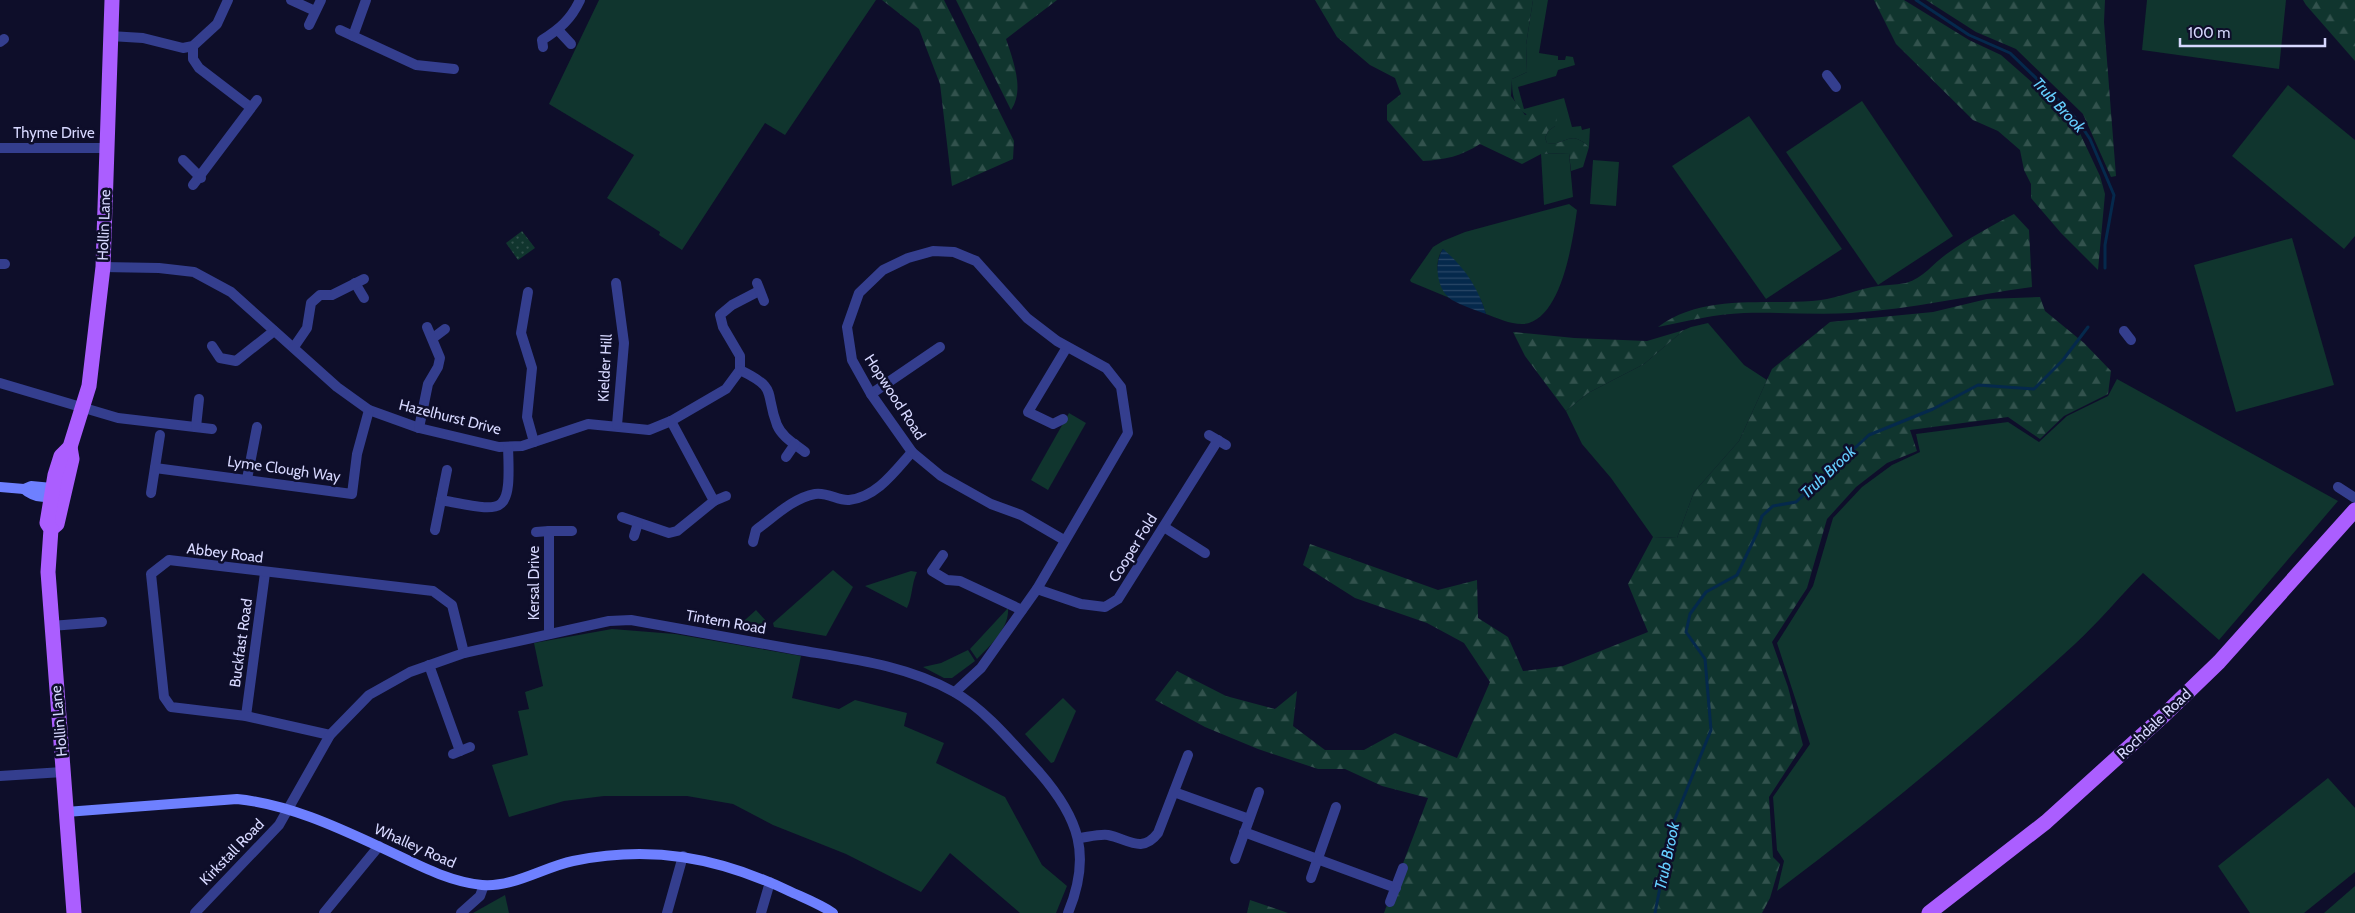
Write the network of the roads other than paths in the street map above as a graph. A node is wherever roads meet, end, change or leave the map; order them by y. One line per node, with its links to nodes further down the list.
1 (112, 0): 11 (main road, Hollin Lane)
2 (228, 0): 14 (street)
3 (291, 0): 7 (street)
4 (321, 0): 7 (street)
5 (366, 0): 12 (street)
6 (580, 0): 10 (street)
7 (315, 11): 8 (street)
8 (309, 25)
9 (340, 30): 12 (street)
10 (558, 30): 13 (street); 15 (street)
11 (110, 36): 14 (street); 20 (main road, Hollin Lane)
12 (353, 36): 16 (street)
13 (572, 44)
14 (193, 46): 21 (street)
15 (543, 46)
16 (454, 69)
17 (1827, 75): 18 (street)
18 (1836, 87)
19 (0, 148): 20 (street, Thyme Drive)
20 (107, 148): 22 (main road, Hollin Lane)
21 (183, 160)
22 (103, 267): 29 (street, Hazelhurst Drive); 41 (main road, Hollin Lane)
23 (616, 283): 45 (street, Kielder Hill)
24 (528, 292): 52 (street)
25 (364, 298): 35 (street)
26 (764, 301): 37 (street)
27 (427, 327): 31 (street)
28 (445, 329): 31 (street)
29 (274, 331): 33 (street); 35 (street, Hazelhurst Drive)
30 (2124, 331): 32 (street)
31 (433, 338): 48 (street)
32 (2131, 340)
33 (212, 346)
34 (1067, 346): 39 (street, Hopwood Road); 43 (street); 78 (street, Hopwood Road)
35 (294, 347): 42 (street, Hazelhurst Drive)
36 (940, 347): 39 (street)
37 (740, 370): 44 (street, Hazelhurst Drive); 53 (street)
38 (0, 383): 41 (street)
39 (871, 394): 56 (street, Hopwood Road)
40 (200, 399): 46 (street)
41 (84, 407): 46 (street); 64 (main road, Hollin Lane)
42 (369, 410): 48 (street, Hazelhurst Drive); 60 (street, Lyme Clough Way)
43 (1063, 419)
44 (671, 422): 45 (street, Hazelhurst Drive); 68 (street)
45 (616, 425): 52 (street, Hazelhurst Drive)
46 (196, 427): 49 (street)
47 (257, 427): 60 (street)
48 (419, 428): 54 (street, Hazelhurst Drive)
49 (212, 429)
50 (160, 435): 58 (street)
51 (1217, 440): 72 (street, Cooper Fold)
52 (534, 442): 54 (street, Hazelhurst Drive)
53 (795, 444): 55 (street); 57 (street)
54 (508, 447): 67 (street)
55 (805, 452)
56 (912, 452): 78 (street, Hopwood Road); 79 (street)
57 (786, 457)
58 (156, 468): 60 (street, Lyme Clough Way); 63 (street)
59 (447, 470): 67 (street)
60 (246, 479)
61 (2338, 486): 66 (street)
62 (0, 488): 64 (street)
63 (151, 493)
64 (55, 494): 86 (main road, Hollin Lane)
65 (726, 496): 68 (street)
66 (2355, 498)
67 (441, 500): 73 (street)
68 (714, 501): 71 (street)
69 (2355, 510): 123 (main road, Rochdale Road)
70 (622, 517): 71 (street)
71 (638, 523): 77 (street)
72 (1164, 527): 80 (street); 83 (street, Cooper Fold)
73 (435, 530)
74 (572, 530): 76 (street, Kersal Drive)
75 (536, 532): 76 (street, Kersal Drive)
76 (549, 532): 87 (street, Kersal Drive)
77 (634, 536)
78 (1064, 540): 83 (street, Hopwood Road)
79 (753, 542)
80 (1204, 553)
81 (943, 556): 84 (street)
82 (265, 573): 88 (street, Abbey Road); 91 (street, Buckfast Road); 91 (street, Abbey Road)
83 (1037, 589): 84 (street, Hopwood Road)
84 (1022, 610): 90 (street, Hopwood Road)
85 (102, 622): 86 (street)
86 (51, 626): 95 (main road, Hollin Lane)
87 (549, 634): 88 (street, Tintern Road); 90 (street, Tintern Road)
88 (464, 653): 89 (street, Tintern Road)
89 (429, 665): 92 (street, Tintern Road); 93 (street)
90 (955, 692): 104 (street, Tintern Road)
91 (246, 716): 92 (street, Abbey Road)
92 (330, 735): 100 (street, Tintern Road)
93 (461, 751)
94 (1188, 756): 97 (street)
95 (63, 772): 96 (street); 101 (main road, Hollin Lane)
96 (0, 776)
97 (1174, 792): 102 (street); 104 (street)
98 (1259, 792): 102 (street)
99 (1336, 807): 108 (street)
100 (289, 810): 101 (street, Whalley Road); 105 (street, Whalley Road); 116 (street, Kirkstall Road)
101 (66, 812): 115 (main road, Hollin Lane)
102 (1249, 820): 103 (street)
103 (1244, 832): 107 (street); 108 (street)
104 (1080, 838): 122 (street, Tintern Road)
105 (379, 846): 112 (street, Whalley Road); 117 (street)
106 (683, 856): 111 (street, Whalley Road); 112 (street, Whalley Road); 119 (street)
107 (1235, 859)
108 (1317, 860): 110 (street); 113 (street)
109 (1403, 868): 113 (street)
110 (1310, 878)
111 (770, 882): 120 (street); 121 (street, Whalley Road)
112 (484, 885): 118 (street)
113 (1396, 888): 114 (street)
114 (1390, 902)
115 (74, 913)
116 (195, 913)
117 (324, 913)
118 (461, 913)
119 (667, 913)
120 (761, 913)
121 (833, 913)
122 (1068, 913)
123 (1928, 913)

